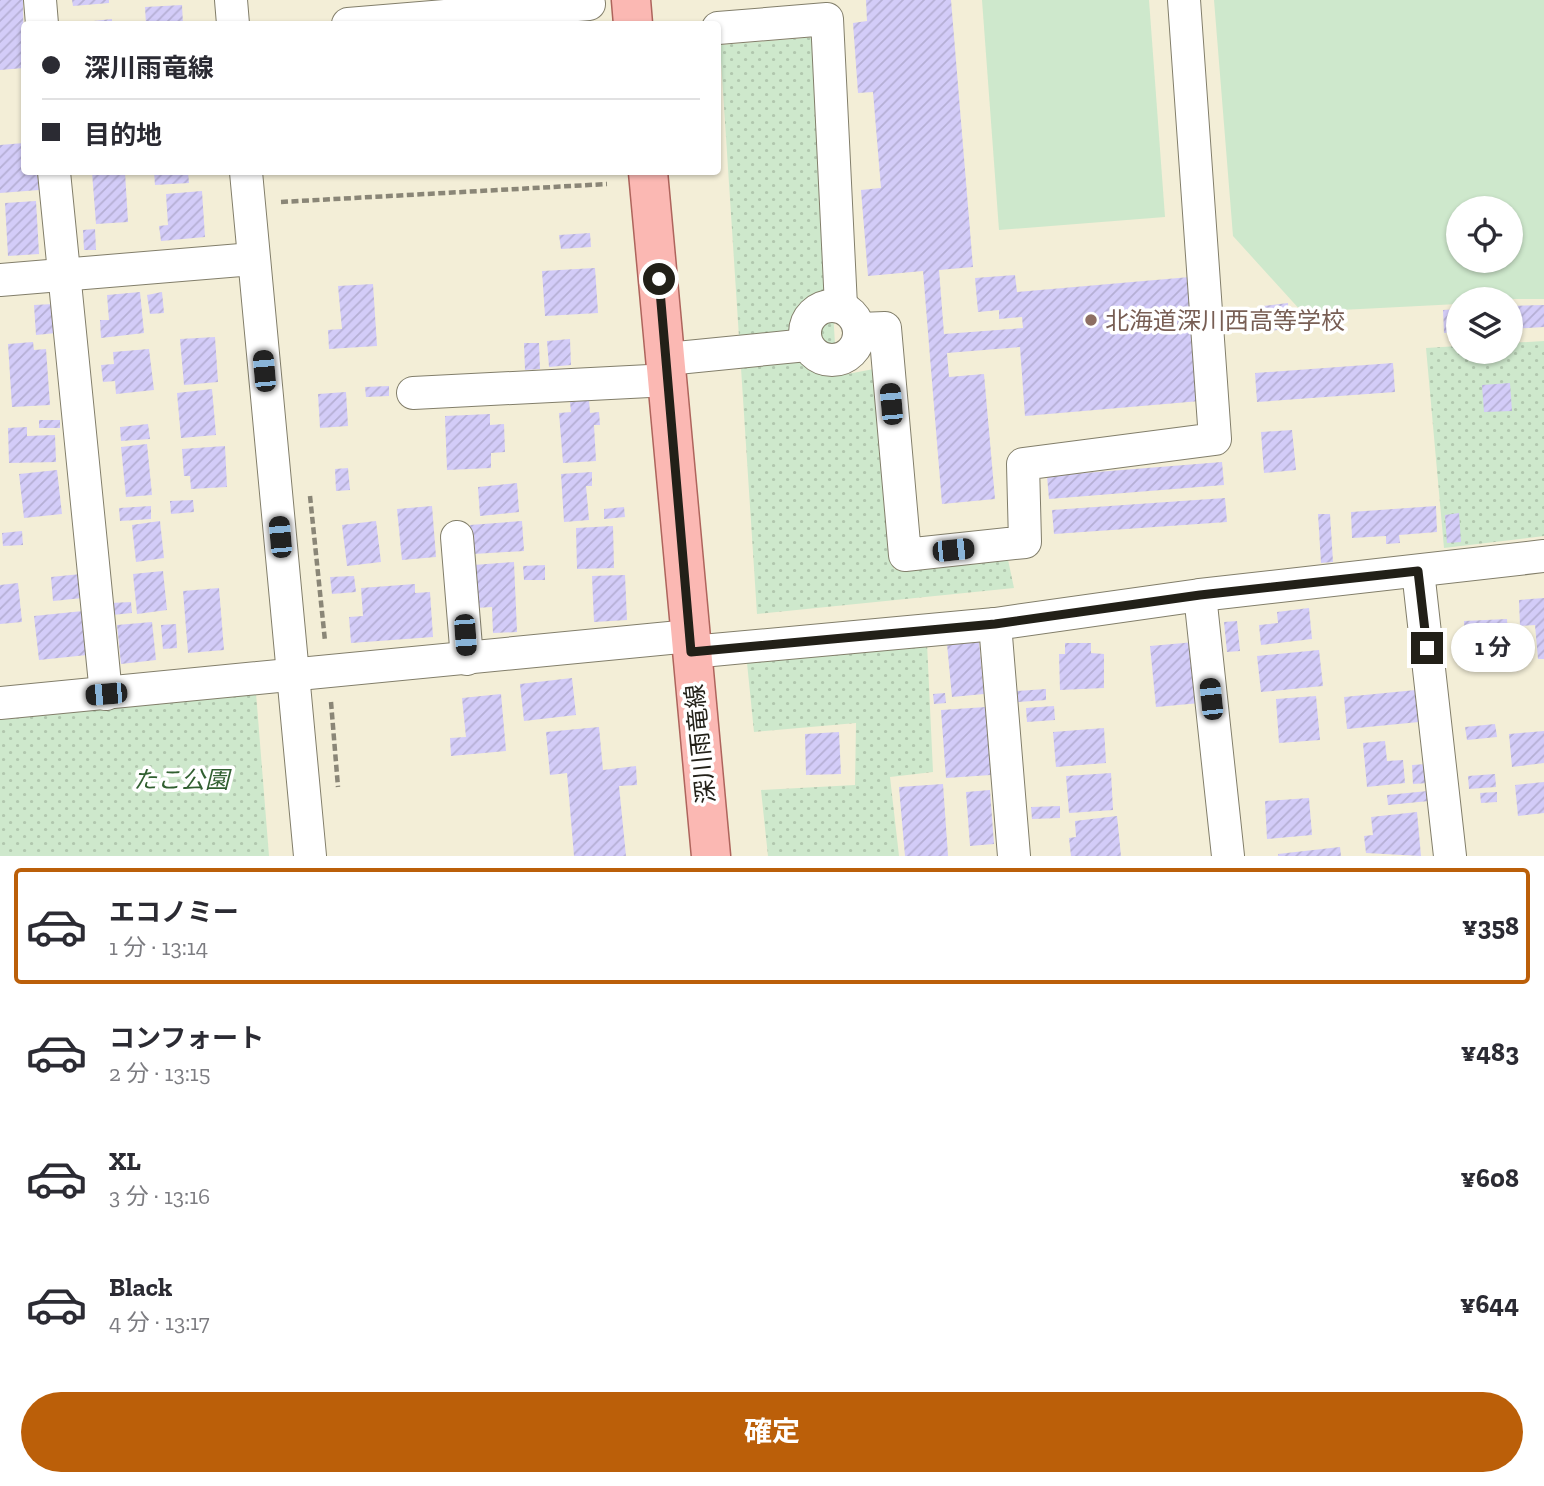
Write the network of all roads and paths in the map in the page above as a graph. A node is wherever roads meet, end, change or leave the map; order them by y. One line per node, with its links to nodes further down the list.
1 (40, 0): 7 (street)
2 (231, 0): 8 (street)
3 (631, 0): 10 (main road)
4 (1184, 0): 20 (street)
5 (589, 4): 9 (street)
6 (826, 10): 11 (street); 20 (street)
7 (42, 21)
8 (233, 21)
9 (384, 21)
10 (633, 21)
11 (721, 28)
12 (54, 175): 18 (street)
13 (246, 175): 17 (street)
14 (648, 175): 22 (main road, 深川雨竜線)
15 (607, 184): 16 (path)
16 (281, 202)
17 (253, 260): 18 (street); 31 (street)
18 (62, 275): 19 (street); 32 (street)
19 (0, 280)
20 (851, 317): 21 (street); 21 (street)
21 (807, 345): 22 (street)
22 (668, 370): 23 (street); 29 (main road, 深川雨竜線)
23 (413, 393)
24 (457, 537): 30 (street)
25 (1544, 556): 26 (street)
26 (1418, 571): 27 (street); 38 (street)
27 (1200, 595): 28 (street); 37 (street)
28 (995, 624): 29 (street); 36 (street)
29 (690, 644): 30 (street); 35 (main road, 深川雨竜線)
30 (467, 659): 31 (street)
31 (294, 676): 32 (street); 34 (street)
32 (106, 694): 33 (street)
33 (0, 703)
34 (310, 856)
35 (711, 856)
36 (1014, 856)
37 (1228, 856)
38 (1450, 856)

